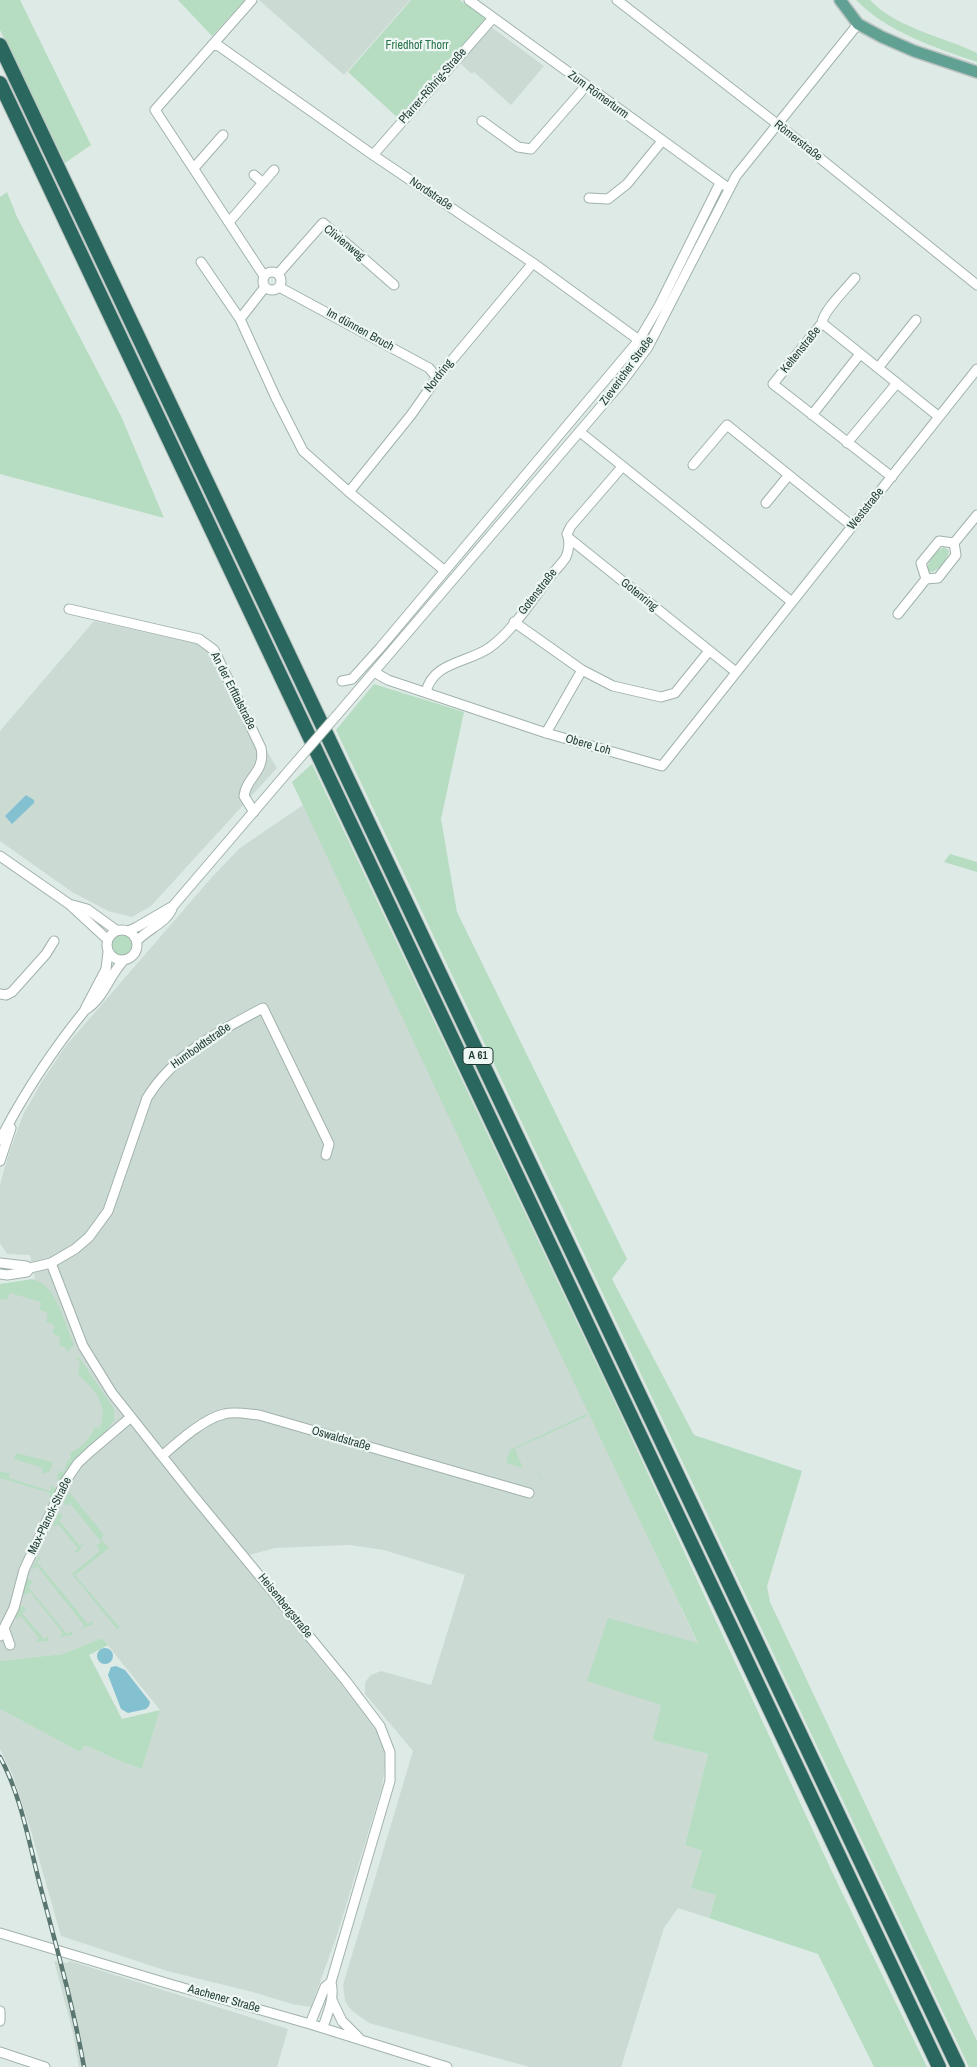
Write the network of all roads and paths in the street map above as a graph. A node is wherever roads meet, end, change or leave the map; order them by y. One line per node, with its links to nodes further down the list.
1 (252, 0): 7 (street)
2 (469, 0): 5 (street, Zum Römerturm)
3 (617, 0): 13 (street, Römerstraße)
4 (840, 0): 6 (main road)
5 (493, 18): 11 (street, Zum Römerturm); 16 (street, Pfarrer-Röhrig-Straße)
6 (858, 24): 9 (main road); 13 (street, Zievericher Straße)
7 (212, 44): 16 (street, Nordstraße); 17 (street)
8 (0, 45): 109 (highway, A 61)
9 (977, 72)
10 (0, 83): 108 (highway, A 61)
11 (586, 86): 12 (street); 15 (street, Zum Römerturm)
12 (482, 121)
13 (778, 125): 21 (street, Zievericher Straße); 31 (street, Römerstraße)
14 (223, 135): 17 (street)
15 (662, 140): 21 (street, Zum Römerturm); 22 (street)
16 (373, 155): 25 (street, Nordstraße)
17 (194, 168): 23 (street)
18 (274, 170): 20 (street)
19 (254, 175): 20 (street)
20 (263, 183): 23 (street)
21 (724, 185): 36 (street, Zievericher Straße); 37 (street, Zievericher Straße)
22 (589, 198)
23 (229, 222): 27 (street)
24 (201, 262): 33 (street)
25 (533, 263): 36 (street, Nordstraße); 41 (street, Nordring)
26 (278, 274): 27 (street); 29 (street, Clivienweg); 30 (street)
27 (264, 276): 32 (street)
28 (855, 278): 35 (street, Keltenstraße)
29 (394, 285)
30 (280, 286): 32 (street); 41 (street, Im dünnen Bruch)
31 (977, 286)
32 (265, 287): 33 (street)
33 (240, 319): 51 (street)
34 (916, 320): 39 (street)
35 (822, 323): 38 (street, Keltenstraße); 43 (street, Keltenstraße)
36 (639, 340): 37 (street, Nordstraße); 57 (street, Zievericher Straße)
37 (648, 347): 45 (street, Zievericher Straße)
38 (860, 354): 39 (street, Keltenstraße); 43 (street)
39 (878, 368): 42 (street, Keltenstraße)
40 (977, 369): 44 (street, Weststraße)
41 (436, 378): 51 (street, Nordring)
42 (897, 383): 44 (street, Keltenstraße); 46 (street)
43 (812, 415): 46 (street, Keltenstraße)
44 (938, 416): 50 (street, Weststraße)
45 (580, 432): 48 (street); 66 (street, Zievericher Straße)
46 (847, 443): 50 (street, Keltenstraße)
47 (693, 465): 49 (street)
48 (622, 467): 55 (street, Gotenstraße); 59 (street)
49 (788, 476): 52 (street); 54 (street)
50 (892, 477): 54 (street, Weststraße)
51 (349, 492): 57 (street)
52 (766, 503)
53 (977, 515): 56 (street)
54 (852, 526): 59 (street, Weststraße)
55 (570, 539): 62 (street, Gotenstraße); 64 (street, Gotenring)
56 (954, 543): 58 (street); 58 (street)
57 (445, 572): 68 (street, Zievericher Straße)
58 (926, 579): 61 (street)
59 (792, 602): 63 (street, Weststraße)
60 (69, 609): 71 (street, An der Erfttalstraße)
61 (898, 614)
62 (514, 622): 65 (street); 69 (street, Gotenstraße)
63 (754, 649): 67 (street, Obere Loh)
64 (709, 651): 65 (street); 67 (street, Gotenring)
65 (582, 670): 70 (street)
66 (374, 672): 69 (street, Obere Loh); 71 (street, Zievericher Straße, bridge)
67 (736, 672): 70 (street, Obere Loh)
68 (342, 681)
69 (426, 692): 70 (street, Obere Loh)
70 (546, 733)
71 (254, 812): 74 (street, Zievericher Straße)
72 (0, 856): 73 (street)
73 (69, 904): 75 (street); 77 (street)
74 (173, 906): 76 (street); 79 (street, Zievericher Straße)
75 (116, 930): 76 (street); 77 (street)
76 (128, 930): 79 (street)
77 (107, 939): 80 (street)
78 (54, 941): 82 (street)
79 (137, 941): 81 (street)
80 (108, 952): 81 (street); 83 (street)
81 (124, 960): 83 (street)
82 (0, 994)
83 (85, 1010): 84 (street)
84 (15, 1114): 85 (street); 87 (street)
85 (0, 1140)
86 (326, 1155): 88 (street, Humboldtstraße)
87 (0, 1161)
88 (50, 1262): 90 (street, Humboldtstraße); 92 (street, Heisenbergstraße)
89 (0, 1264): 90 (street, Humboldtstraße)
90 (30, 1268): 91 (street, Humboldtstraße)
91 (0, 1274)
92 (131, 1417): 93 (street, Heisenbergstraße); 95 (street, Max-Planck-Straße)
93 (162, 1456): 94 (street, Oswaldstraße); 98 (street, Heisenbergstraße)
94 (529, 1493)
95 (2, 1632): 96 (street)
96 (10, 1645)
97 (0, 1933): 102 (street, Aachener Straße)
98 (331, 1982): 99 (street, Heisenbergstraße); 102 (street, Heisenbergstraße)
99 (332, 2000): 103 (street, Heisenbergstraße); 104 (street)
100 (0, 2011): 101 (street)
101 (0, 2022)
102 (310, 2024): 103 (street, Aachener Straße)
103 (323, 2027): 104 (street, Aachener Straße)
104 (359, 2038): 107 (street, Aachener Straße)
105 (0, 2052): 106 (street)
106 (45, 2067)
107 (447, 2067)
108 (939, 2067)
109 (958, 2067)

